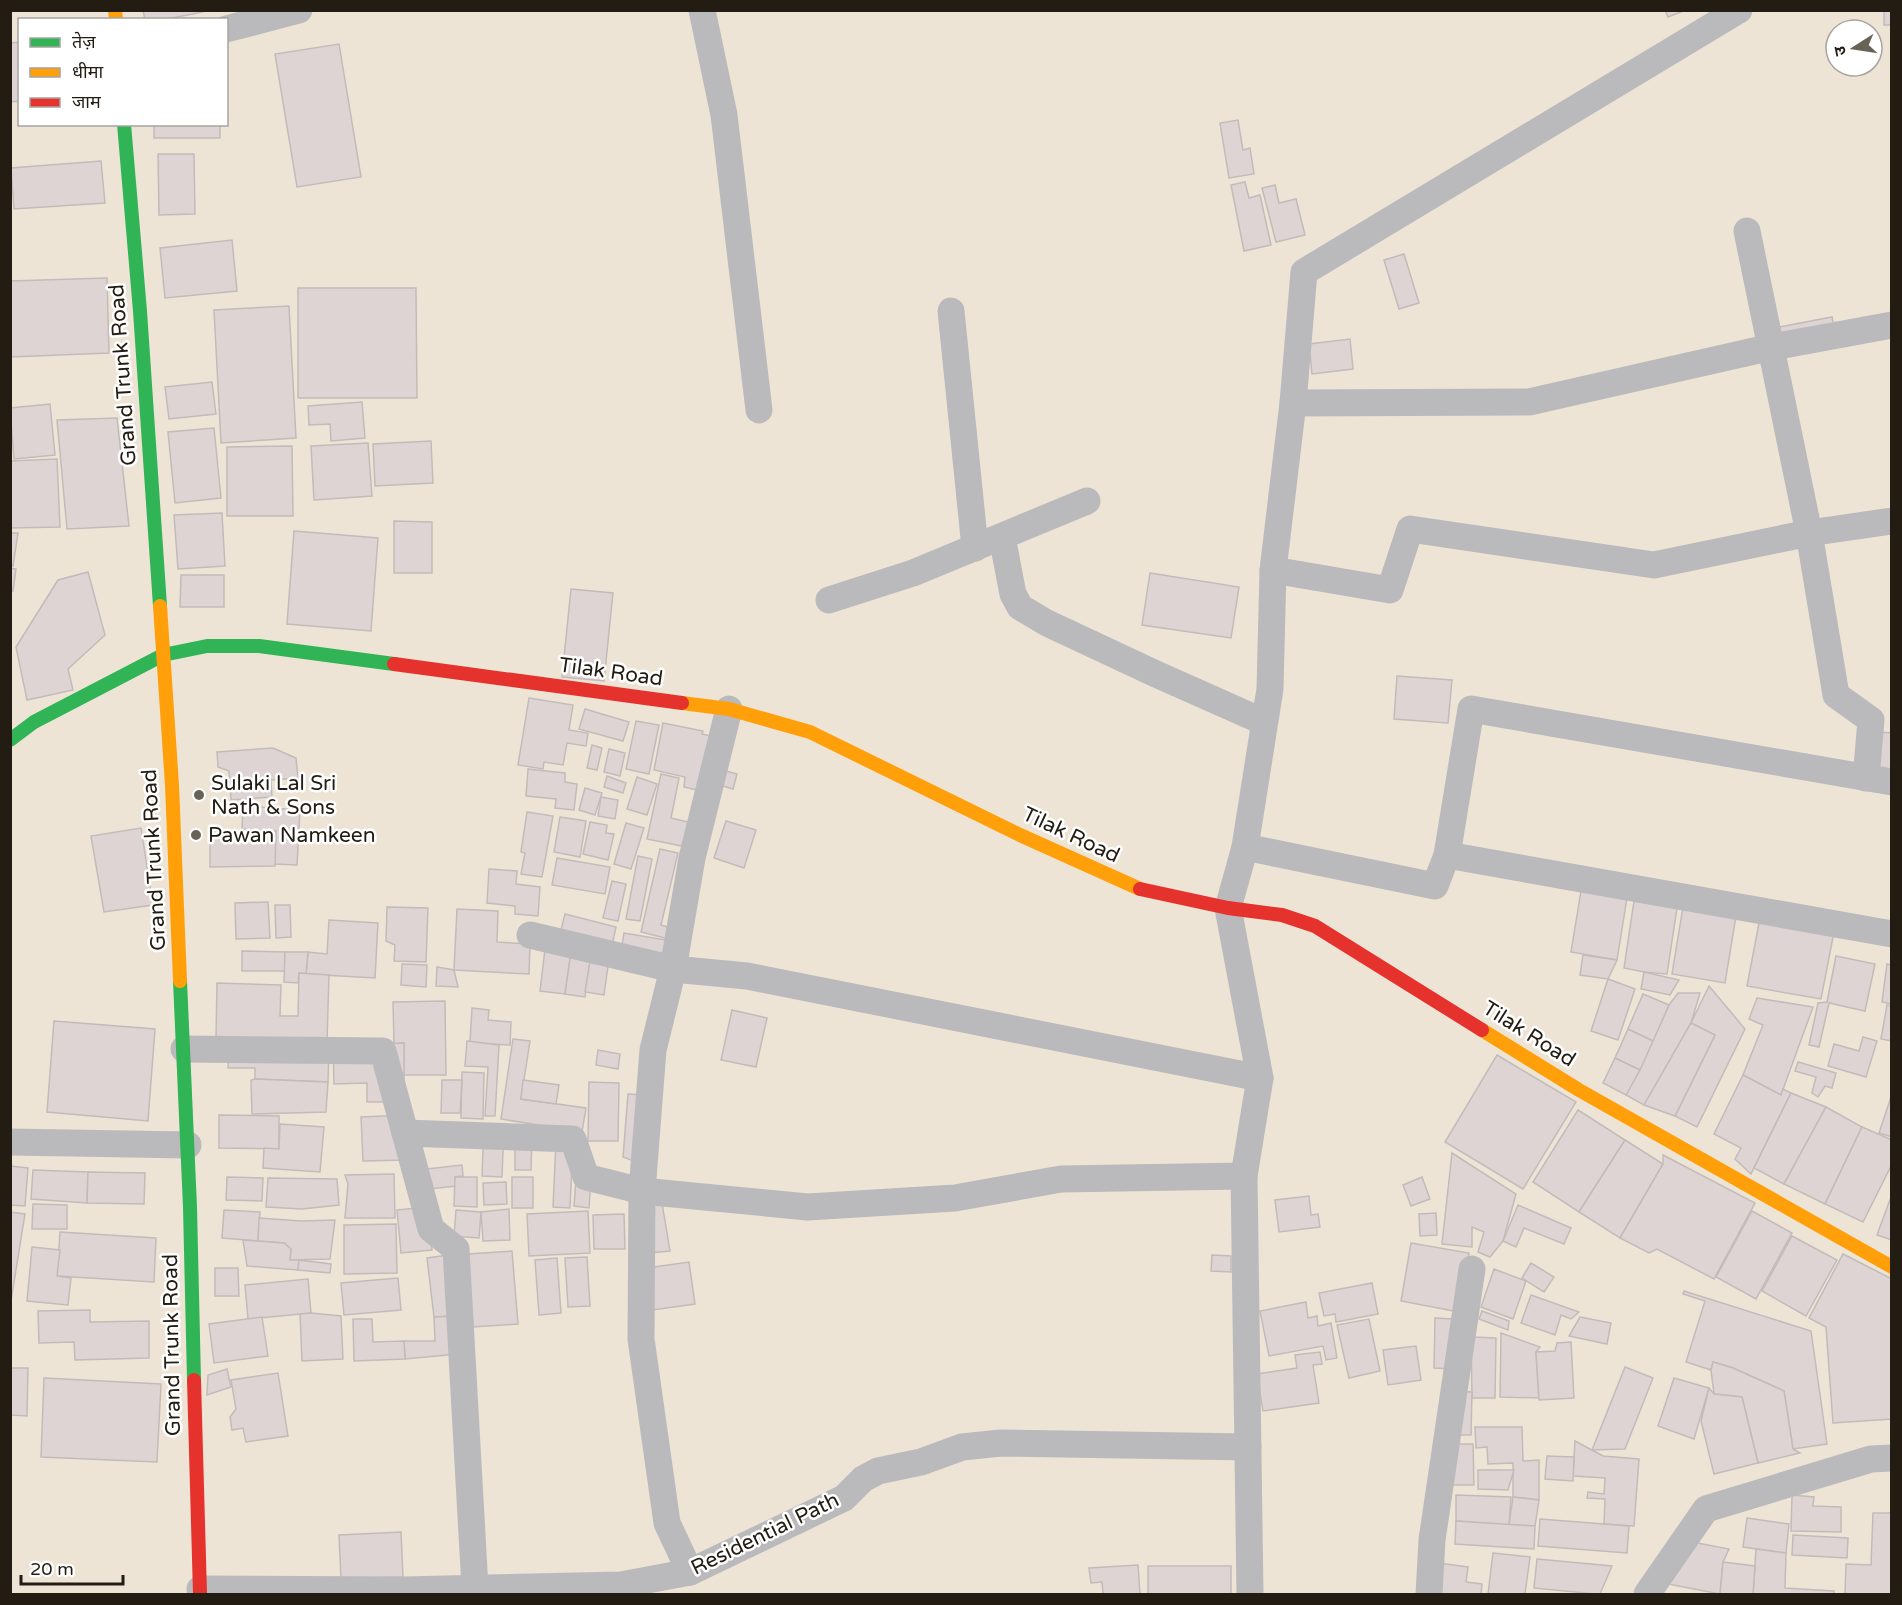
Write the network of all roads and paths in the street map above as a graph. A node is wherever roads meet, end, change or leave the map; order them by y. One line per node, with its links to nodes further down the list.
1 (299, 10): 4 (street)
2 (702, 10): 11 (street)
3 (1738, 10): 10 (street)
4 (228, 28)
5 (124, 126): 19 (main road, Grand Trunk Road)
6 (1747, 231): 9 (street)
7 (951, 311): 16 (street)
8 (1892, 325): 9 (street)
9 (1772, 347): 10 (street); 14 (street)
10 (1293, 404): 17 (street)
11 (759, 410)
12 (1087, 501): 15 (street)
13 (1892, 521): 14 (street)
14 (1809, 533): 17 (street); 24 (street)
15 (1002, 537): 16 (street); 22 (street)
16 (975, 548): 18 (street)
17 (1273, 570): 22 (street)
18 (829, 600)
19 (164, 655): 20 (main road, Tilak Road); 21 (main road, Tilak Road); 31 (main road, Grand Trunk Road)
20 (729, 709): 27 (main road, Tilak Road); 30 (street)
21 (22, 719): 23 (main road, Tilak Road)
22 (1264, 722): 25 (street)
23 (10, 740)
24 (1879, 780): 26 (street)
25 (1245, 847): 26 (street); 27 (street)
26 (1447, 855): 28 (street)
27 (1228, 908): 32 (street); 38 (main road, Tilak Road)
28 (1892, 934)
29 (530, 935): 30 (street)
30 (673, 969): 32 (street); 37 (street)
31 (184, 1049): 33 (street); 35 (main road, Grand Trunk Road)
32 (1260, 1078): 36 (street)
33 (405, 1132): 37 (street); 43 (street)
34 (10, 1142): 35 (street)
35 (188, 1145): 44 (main road, Grand Trunk Road)
36 (1244, 1176): 37 (street); 40 (street)
37 (642, 1191): 42 (street)
38 (1892, 1268)
39 (1472, 1269): 47 (street)
40 (1248, 1447): 42 (street, Residential Path); 46 (street)
41 (1892, 1458): 48 (street)
42 (690, 1572): 43 (street, Residential Path)
43 (475, 1588): 45 (street, Residential Path)
44 (200, 1592): 45 (street, Residential Path)
45 (403, 1592)
46 (1250, 1594)
47 (1429, 1594)
48 (1647, 1594)

